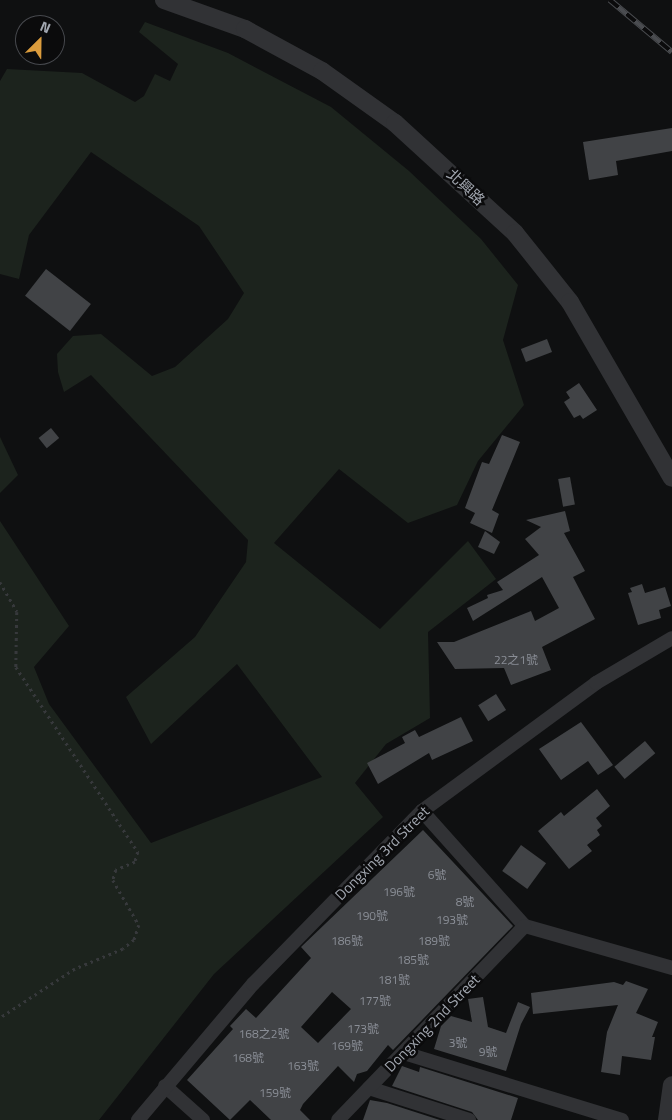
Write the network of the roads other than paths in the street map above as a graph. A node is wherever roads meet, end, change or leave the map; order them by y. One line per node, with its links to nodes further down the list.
1 (164, 0): 2 (street, 北興路)
2 (672, 478)
3 (672, 638): 4 (street, Dongxing 3rd Street)
4 (422, 811): 5 (street); 9 (street, Dongxing 3rd Street)
5 (525, 926): 6 (street); 7 (street, Dongxing 2nd Street)
6 (672, 968)
7 (404, 1053): 10 (street, Dongxing 2nd Street); 15 (street)
8 (672, 1085): 16 (street)
9 (165, 1086): 11 (street, Dongxing 3rd Street); 12 (street)
10 (369, 1088): 13 (street, Dongxing 2nd Street); 14 (street)
11 (138, 1120)
12 (203, 1120)
13 (338, 1120)
14 (469, 1120)
15 (622, 1120)
16 (666, 1120)

